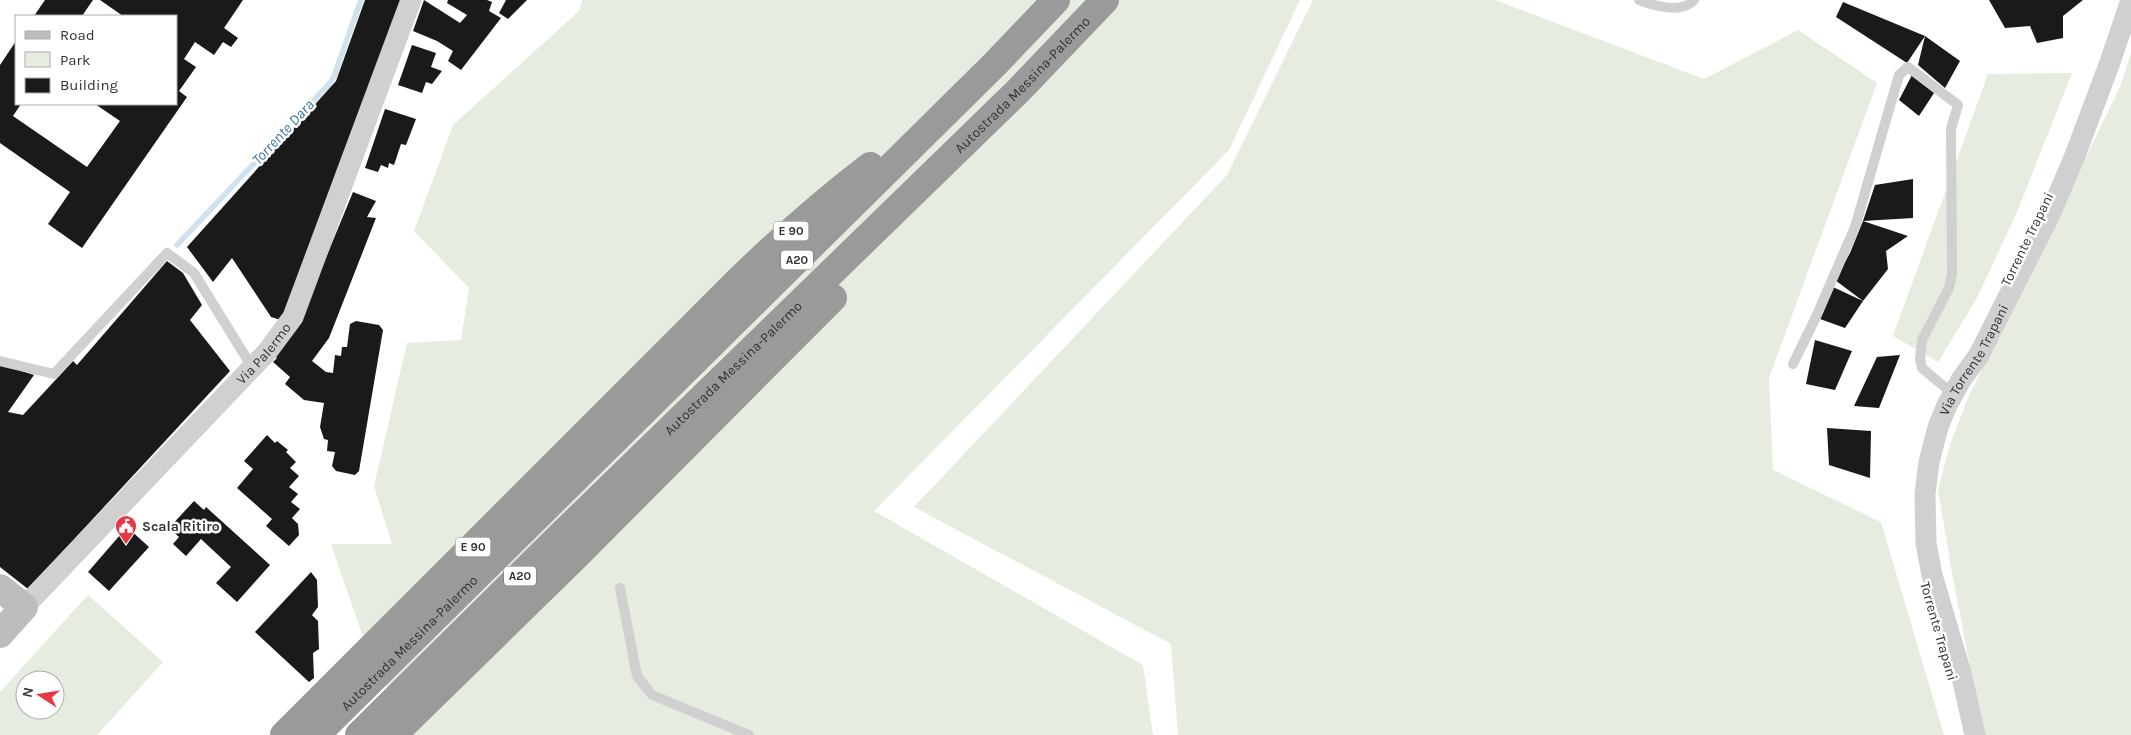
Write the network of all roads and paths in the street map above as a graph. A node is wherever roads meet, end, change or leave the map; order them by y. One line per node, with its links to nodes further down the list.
1 (412, 0): 12 (street, Via Palermo)
2 (1056, 0): 8 (highway, Autostrada Messina-Palermo / A20)
3 (1105, 0): 9 (highway, Autostrada Messina-Palermo / A20)
4 (1639, 0): 5 (lane)
5 (1694, 0)
6 (2121, 0): 13 (street, Torrente Trapani)
7 (2131, 0): 24 (street, Via Torrente Trapani)
8 (935, 122): 18 (highway, E 90); 19 (highway, Autostrada Messina-Palermo / A20)
9 (961, 147): 20 (highway, Autostrada Messina-Palermo / A20); 21 (highway)
10 (0, 361): 12 (lane)
11 (1794, 364): 13 (lane)
12 (252, 367): 16 (street, Via Palermo)
13 (1947, 388): 23 (street, Torrente Trapani)
14 (0, 588): 16 (main road)
15 (620, 588): 22 (lane)
16 (24, 607): 17 (main road, Via Palermo)
17 (0, 634)
18 (284, 735)
19 (316, 735)
20 (359, 735)
21 (393, 735)
22 (749, 735)
23 (1965, 735)
24 (1975, 735)

